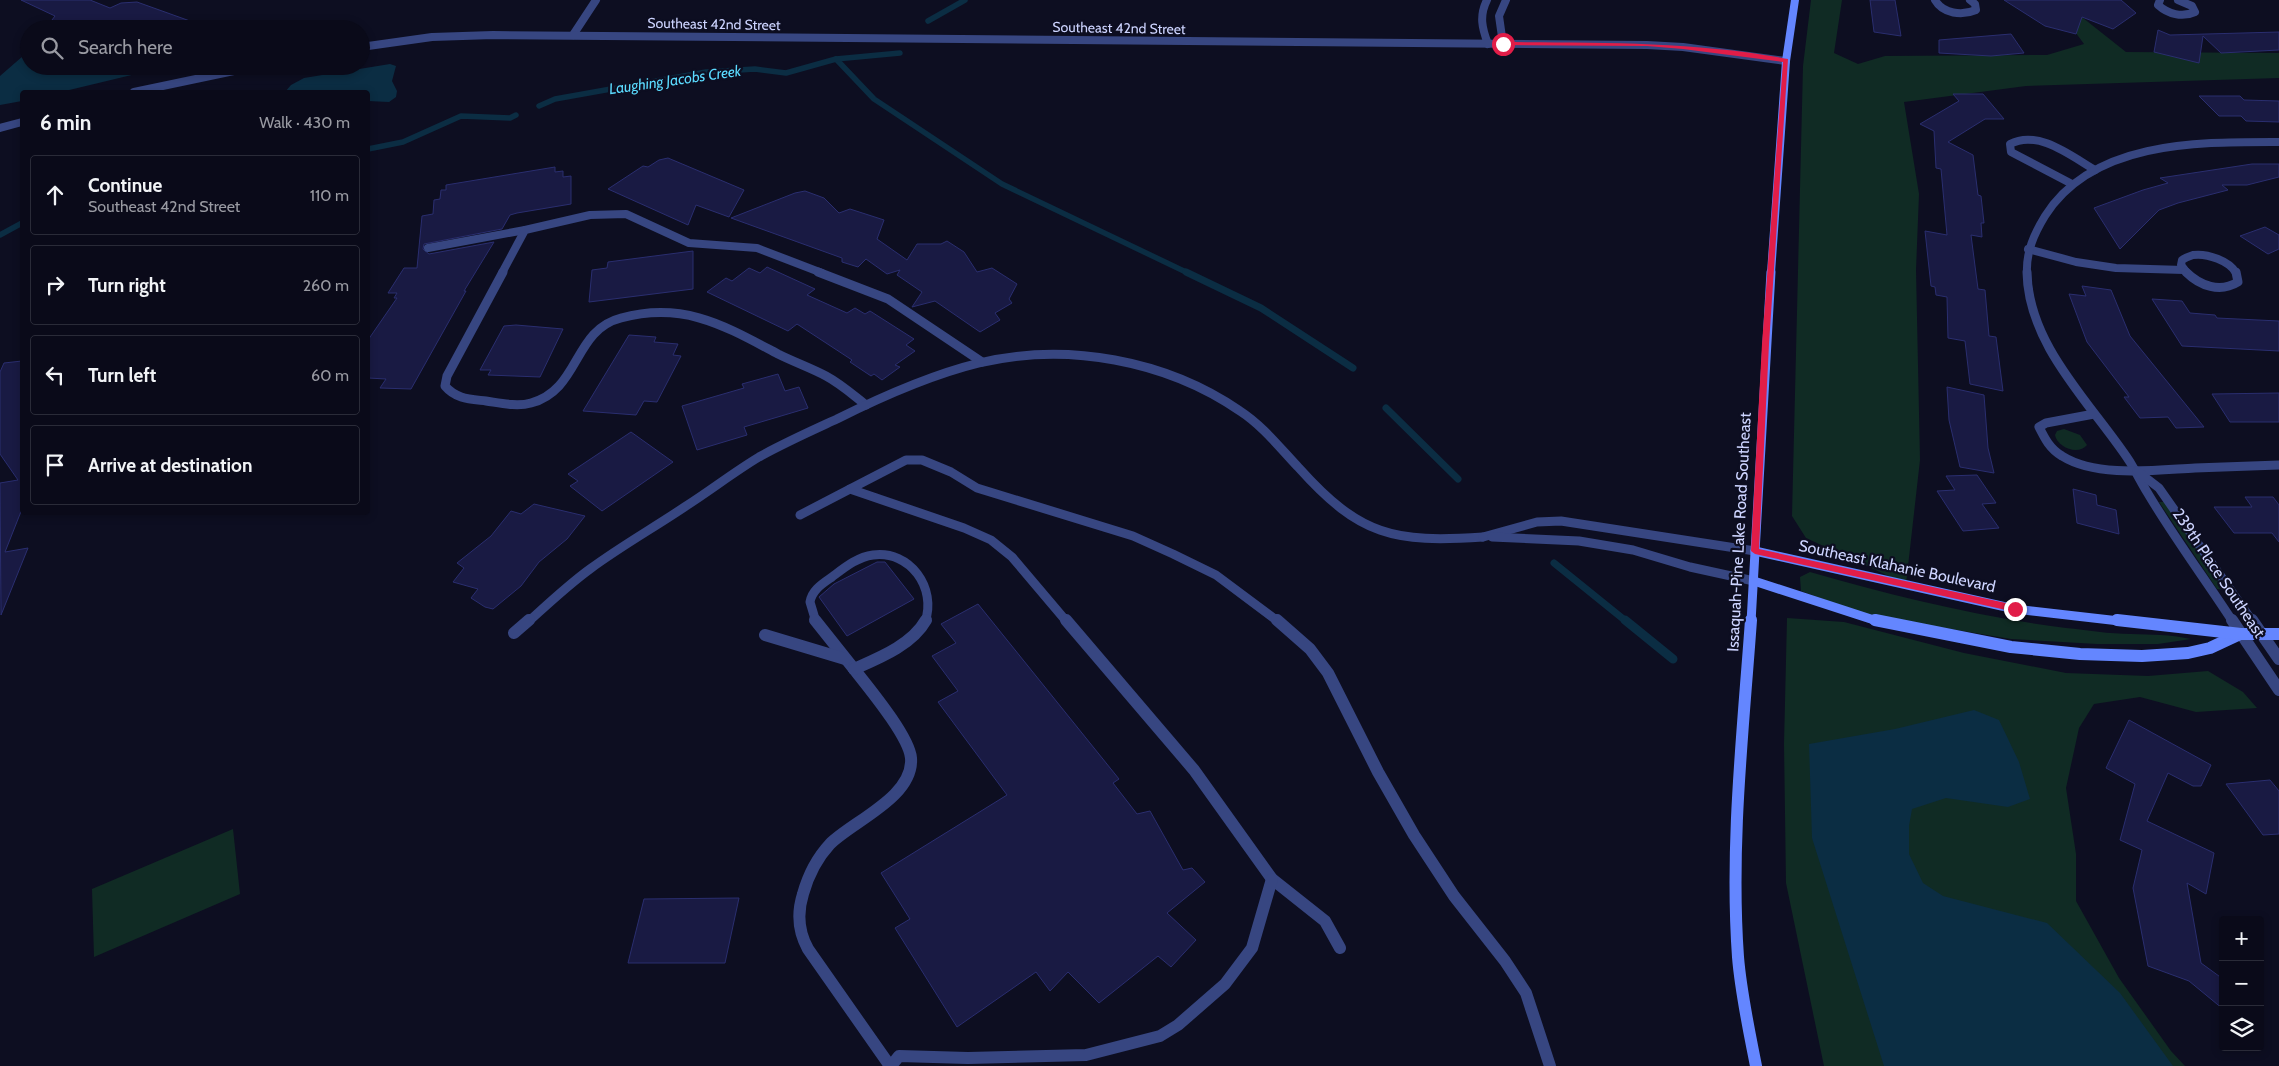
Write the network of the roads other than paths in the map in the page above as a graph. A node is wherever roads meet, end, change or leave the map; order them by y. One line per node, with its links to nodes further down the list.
1 (596, 0): 9 (street)
2 (1487, 0): 10 (street)
3 (1506, 0): 11 (street)
4 (1795, 0): 13 (main road, Issaquah-Pine Lake Road Southeast)
5 (1935, 0): 6 (street)
6 (1970, 0)
7 (2160, 0): 8 (street)
8 (2178, 0)
9 (573, 35): 10 (street, Southeast 42nd Street); 12 (street, Southeast 42nd Street)
10 (1488, 44): 11 (street, Southeast 42nd Street)
11 (1503, 44): 13 (street, Southeast 42nd Street)
12 (370, 46)
13 (1786, 60): 33 (main road, Issaquah-Pine Lake Road Southeast)
14 (215, 75): 15 (street)
15 (144, 90)
16 (20, 123): 17 (street)
17 (0, 128)
18 (2279, 142): 19 (street)
19 (2095, 170): 20 (street, 239th Place Southeast); 20 (street)
20 (2072, 184): 23 (street, 239th Place Southeast)
21 (525, 230): 22 (street); 25 (street); 26 (street)
22 (428, 248)
23 (2028, 249): 24 (street); 27 (street, 239th Place Southeast)
24 (2184, 270): 24 (street)
25 (982, 362): 26 (street); 32 (street)
26 (866, 405): 35 (street)
27 (2094, 414): 29 (street, 239th Place Southeast); 29 (street)
28 (2279, 465): 29 (street)
29 (2137, 471): 36 (street, 239th Place Southeast); 37 (street, 239th Place Southeast)
30 (850, 489): 31 (street); 43 (street); 46 (street)
31 (800, 516)
32 (1483, 537): 33 (street); 34 (street)
33 (1755, 551): 34 (main road, Issaquah-Pine Lake Road Southeast); 36 (main road, Southeast Klahanie Boulevard)
34 (1754, 581): 36 (main road, Southeast Klahanie Boulevard); 47 (main road, Issaquah-Pine Lake Road Southeast)
35 (514, 633)
36 (2241, 634): 37 (main road, Southeast Klahanie Boulevard); 42 (street, 239th Place Southeast)
37 (2262, 634): 38 (main road, Southeast Klahanie Boulevard); 40 (street, 239th Place Southeast)
38 (2279, 634)
39 (764, 635): 41 (street)
40 (2279, 659)
41 (849, 664): 41 (street); 45 (street)
42 (2279, 690)
43 (1272, 879): 44 (street); 45 (street)
44 (1340, 948)
45 (890, 1066)
46 (1550, 1066)
47 (1756, 1066)

